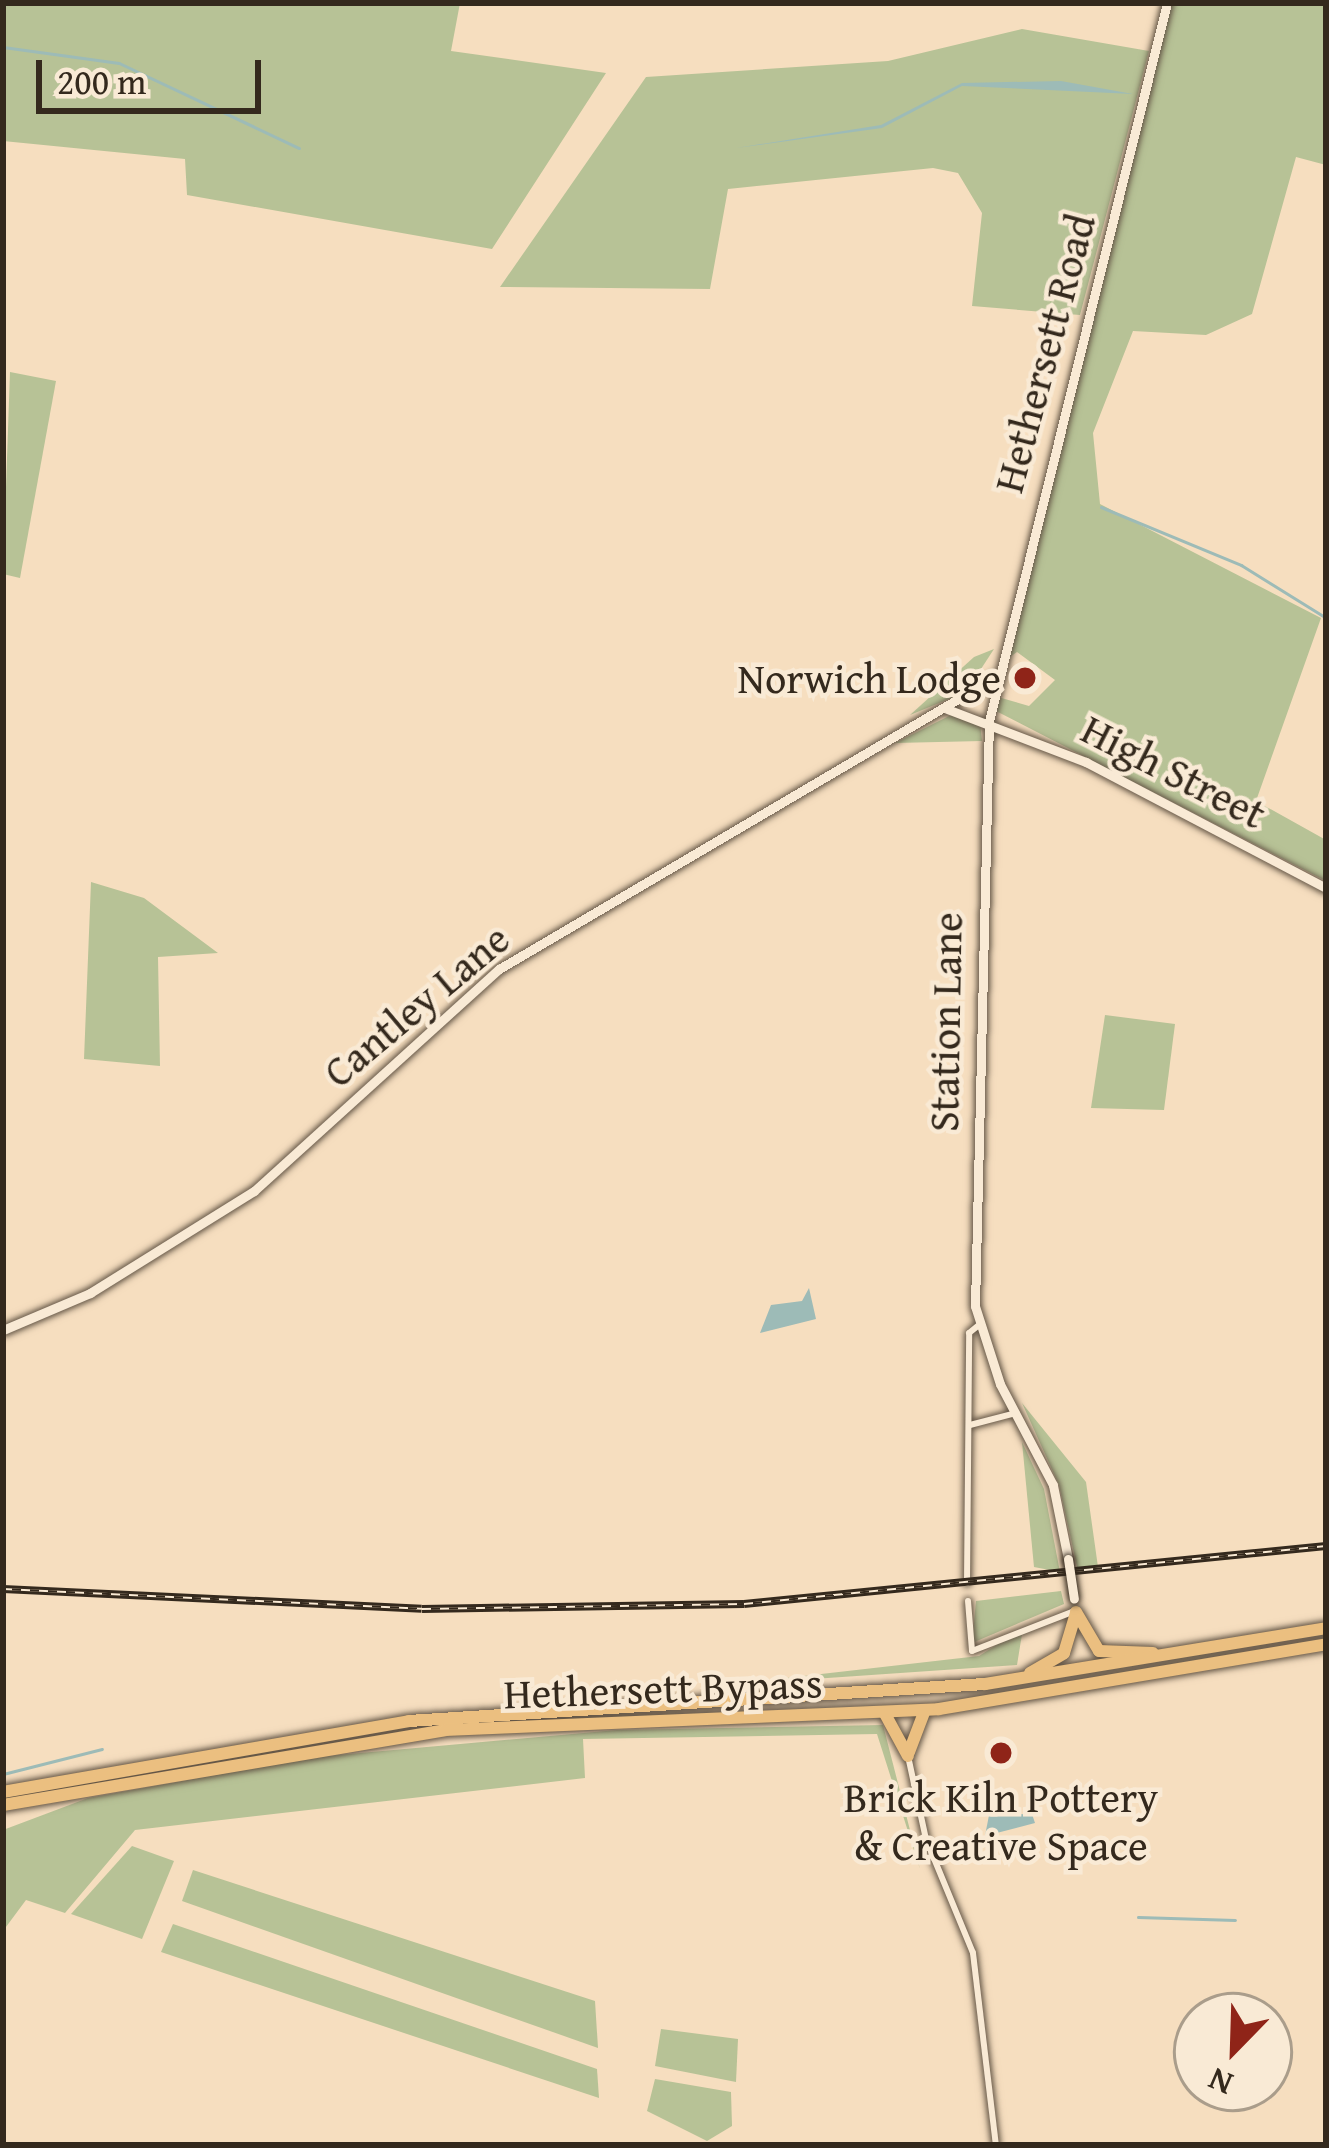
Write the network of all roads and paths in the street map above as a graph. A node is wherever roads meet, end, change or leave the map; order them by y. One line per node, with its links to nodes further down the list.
1 (1167, 3): 2 (street, Hethersett Road)
2 (997, 676): 3 (street, Cantley Lane); 4 (street, Hethersett Road)
3 (946, 709): 4 (street); 7 (street, Cantley Lane)
4 (989, 721): 5 (street, High Street); 6 (street, Station Lane)
5 (1326, 888)
6 (979, 1325): 8 (street, Station Lane); 9 (street, Station Lane)
7 (3, 1330)
8 (1016, 1413): 9 (street); 12 (street, Station Lane, bridge)
9 (970, 1425): 10 (street, Station Lane)
10 (967, 1583)
11 (968, 1601): 12 (street)
12 (1075, 1606): 15 (highway); 16 (highway)
13 (1326, 1628): 15 (highway, Hethersett Bypass)
14 (1326, 1644): 17 (highway, Hethersett Bypass)
15 (1202, 1653): 16 (highway, Hethersett Bypass)
16 (985, 1684): 20 (highway, Hethersett Bypass)
17 (925, 1710): 18 (highway, Hethersett Bypass); 19 (highway)
18 (884, 1712): 19 (highway); 21 (highway, Hethersett Bypass)
19 (908, 1756): 22 (street)
20 (3, 1792)
21 (3, 1805)
22 (996, 2145)

